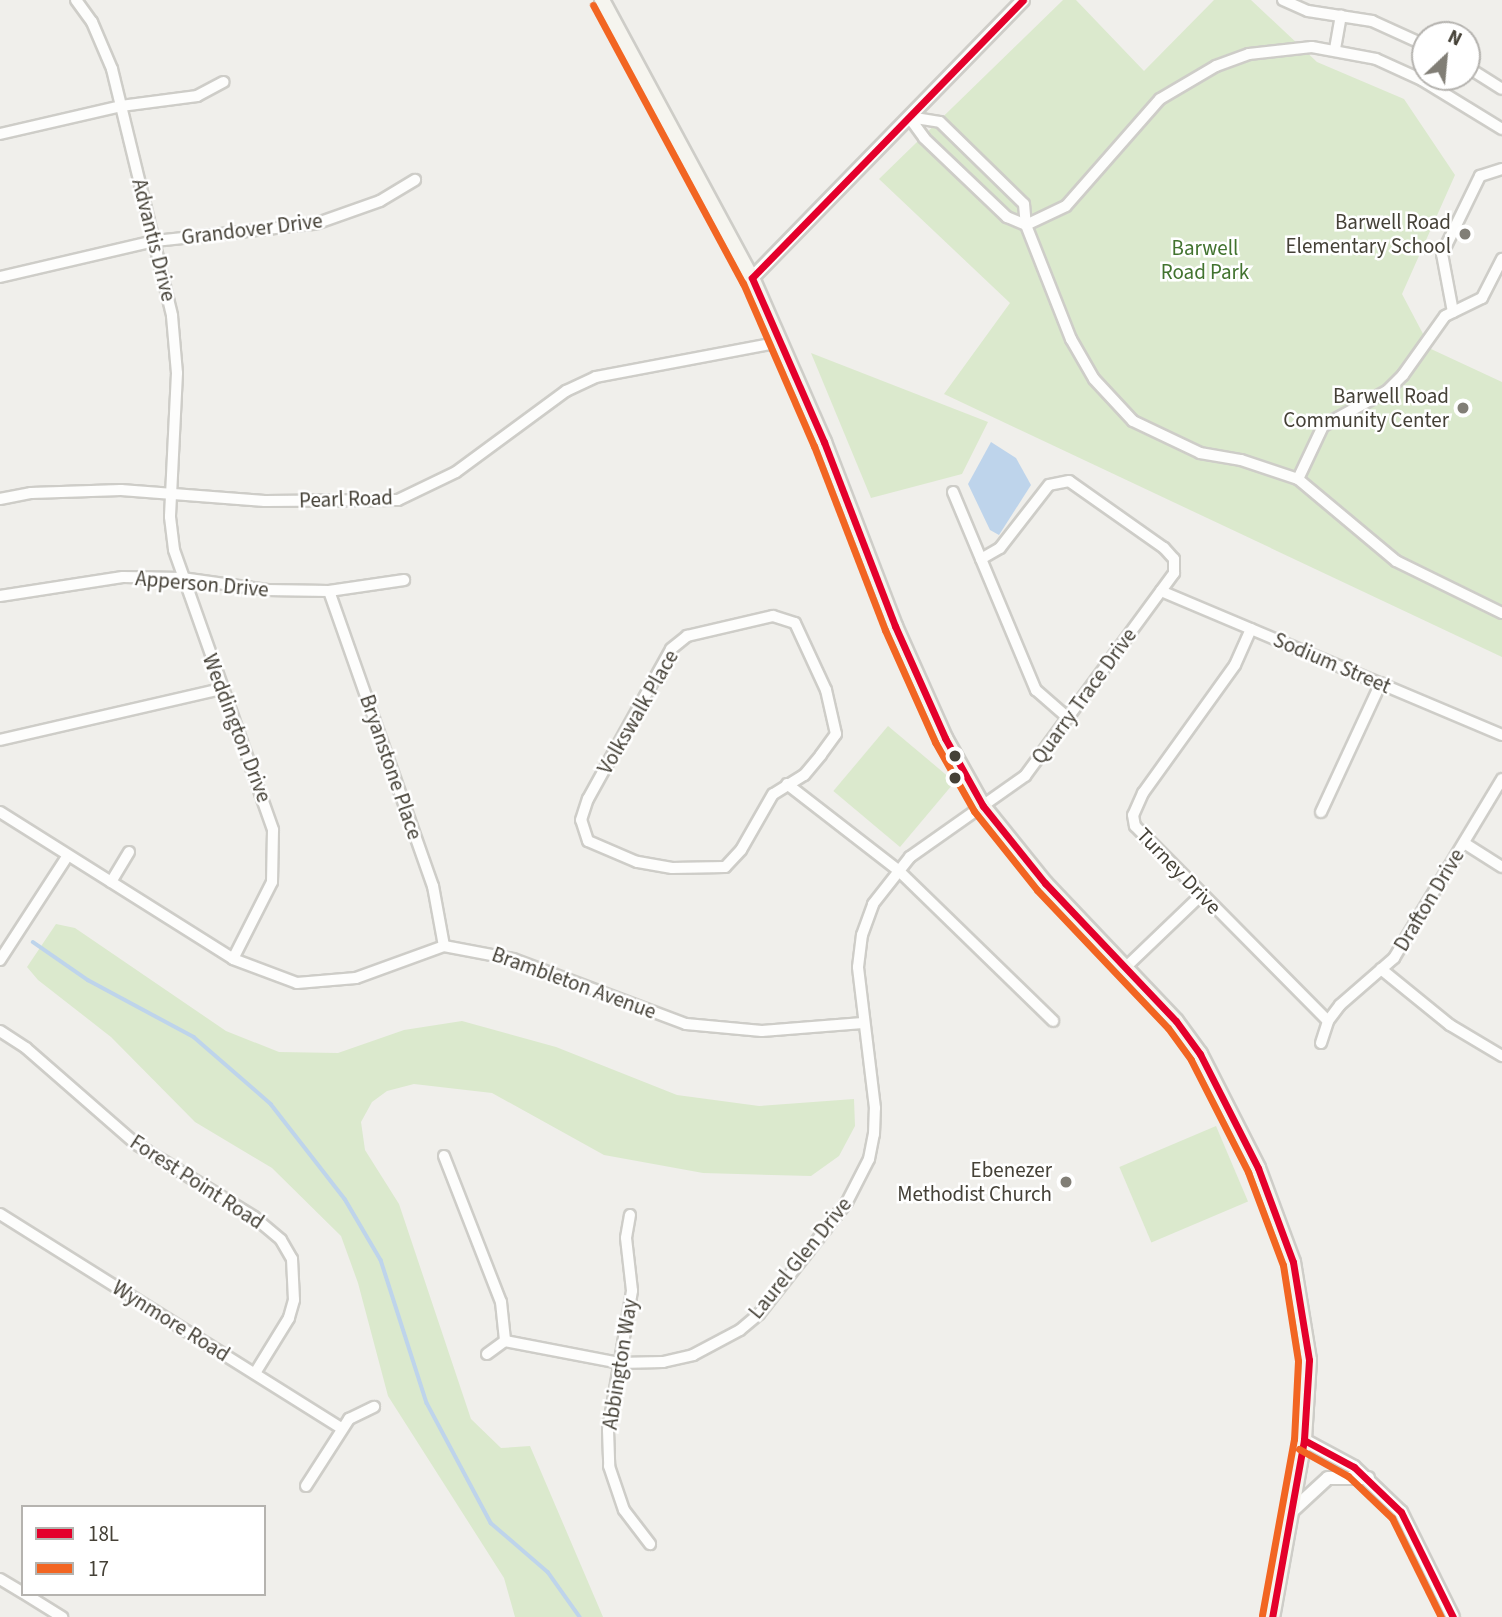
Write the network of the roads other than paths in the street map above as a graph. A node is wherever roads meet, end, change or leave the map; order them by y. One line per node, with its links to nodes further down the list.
1 (76, 0): 11 (street, Advantis Drive)
2 (602, 0): 21 (main road)
3 (1023, 0): 12 (street)
4 (1283, 0): 5 (street)
5 (1341, 16): 6 (street); 7 (street)
6 (1411, 39)
7 (1335, 49): 13 (street); 17 (street)
8 (1481, 76): 10 (street)
9 (223, 82): 11 (street)
10 (1502, 89)
11 (121, 106): 14 (street); 18 (street, Advantis Drive)
12 (909, 117): 17 (street); 17 (street); 21 (street)
13 (1502, 129)
14 (0, 134)
15 (1502, 169): 22 (street)
16 (415, 180): 18 (street, Grandover Drive)
17 (1026, 225): 24 (street)
18 (155, 241): 20 (street, Grandover Drive); 25 (street, Advantis Drive)
19 (1502, 259): 22 (street)
20 (0, 277)
21 (752, 278): 23 (main road)
22 (1454, 312): 24 (street)
23 (781, 342): 25 (street, Pearl Road); 43 (main road)
24 (1298, 479): 34 (street)
25 (171, 492): 27 (street, Pearl Road); 29 (street, Weddington Drive)
26 (953, 492): 28 (street)
27 (0, 499)
28 (981, 559): 32 (street, Quarry Trace Drive); 38 (street)
29 (182, 578): 31 (street, Apperson Drive); 33 (street, Apperson Drive); 37 (street, Weddington Drive)
30 (404, 580): 31 (street, Apperson Drive)
31 (329, 591): 53 (street, Bryanstone Place)
32 (1161, 591): 35 (street, Sodium Street); 38 (street, Quarry Trace Drive)
33 (0, 596)
34 (1502, 612)
35 (1251, 629): 36 (street, Sodium Street); 52 (street, Turney Drive)
36 (1381, 683): 39 (street, Sodium Street); 45 (street)
37 (221, 689): 40 (street); 54 (street, Weddington Drive)
38 (1068, 718): 43 (street, Quarry Trace Drive)
39 (1502, 735)
40 (0, 740)
41 (1502, 779): 46 (street, Drafton Drive)
42 (787, 784): 42 (street, Volkswalk Place); 50 (street)
43 (983, 806): 50 (street, Laurel Glen Drive); 56 (main road)
44 (0, 812): 48 (street)
45 (1321, 812)
46 (1464, 843): 49 (street); 57 (street, Drafton Drive)
47 (129, 852): 51 (street)
48 (67, 857): 51 (street); 55 (street)
49 (1502, 867)
50 (899, 871): 58 (street); 60 (street, Laurel Glen Drive)
51 (111, 882): 54 (street)
52 (1201, 895): 56 (street); 59 (street, Turney Drive)
53 (444, 946): 54 (street); 60 (street, Brambleton Avenue)
54 (233, 959)
55 (0, 960)
56 (1126, 967): 73 (main road)
57 (1381, 969): 59 (street, Drafton Drive); 63 (street)
58 (1053, 1021)
59 (1328, 1021): 62 (street, Drafton Drive)
60 (863, 1023): 69 (street, Laurel Glen Drive)
61 (0, 1031): 70 (street, Forest Point Road)
62 (1321, 1043)
63 (1502, 1056)
64 (444, 1156): 67 (street)
65 (0, 1214): 70 (street, Wynmore Road)
66 (630, 1215): 69 (street, Abbington Way)
67 (505, 1341): 68 (street); 69 (street, Laurel Glen Drive)
68 (487, 1354)
69 (619, 1363): 77 (street, Abbington Way)
70 (255, 1373): 72 (street, Wynmore Road)
71 (374, 1407): 72 (street)
72 (341, 1428): 75 (street)
73 (1304, 1440): 74 (street); 76 (main road)
74 (1368, 1478): 76 (street); 83 (street)
75 (306, 1486)
76 (1291, 1512): 82 (main road)
77 (650, 1544)
78 (0, 1579): 79 (street)
79 (21, 1592)
80 (27, 1596): 81 (street)
81 (62, 1617)
82 (1272, 1617)
83 (1453, 1617)

